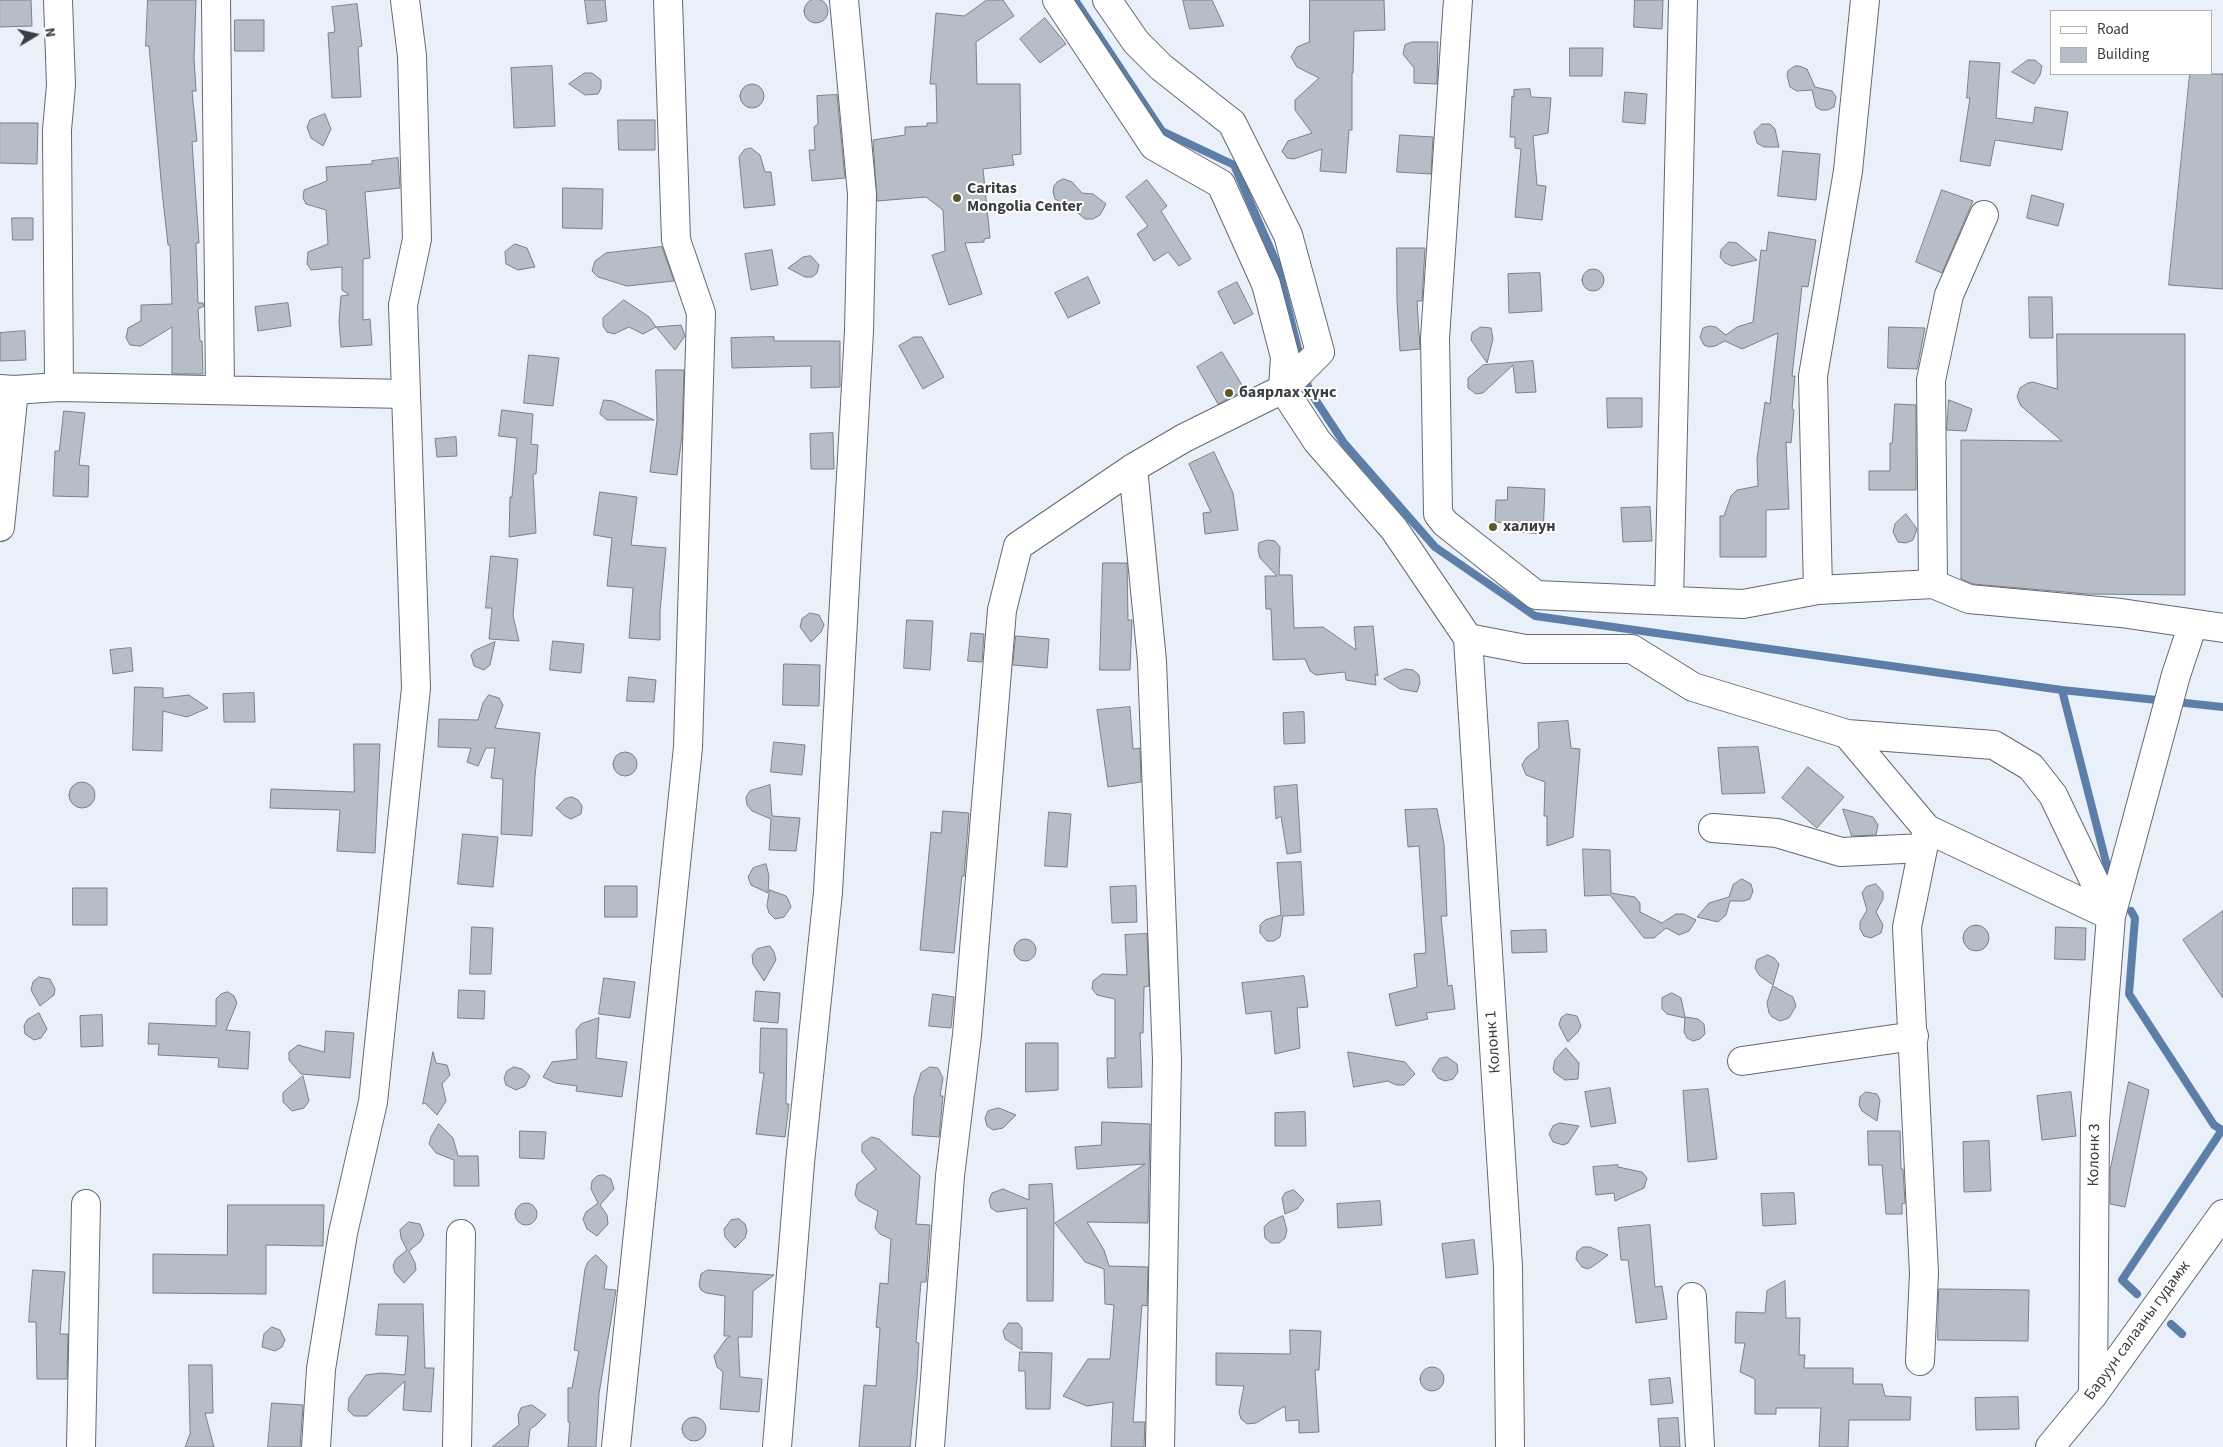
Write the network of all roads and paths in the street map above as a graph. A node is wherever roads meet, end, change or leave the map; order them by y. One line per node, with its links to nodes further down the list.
1 (58, 0): 13 (street)
2 (216, 0): 15 (street)
3 (405, 0): 16 (street)
4 (668, 0): 40 (street)
5 (844, 0): 41 (street)
6 (1057, 0): 12 (street)
7 (1107, 0): 12 (street)
8 (1458, 0): 21 (street)
9 (1683, 0): 21 (street)
10 (1866, 0): 20 (street)
11 (1984, 214): 19 (street)
12 (1297, 376): 17 (street); 24 (street)
13 (59, 387): 14 (street); 15 (street)
14 (7, 390): 18 (street)
15 (220, 390): 16 (street)
16 (406, 394): 38 (street)
17 (1133, 468): 42 (street); 43 (street)
18 (0, 527)
19 (1933, 584): 20 (street); 22 (street)
20 (1818, 590): 21 (street)
21 (1669, 600)
22 (2193, 624): 23 (street); 28 (street, Колонк 3)
23 (2223, 628)
24 (1468, 638): 25 (street); 44 (street, Колонк 1)
25 (1847, 734): 27 (street); 28 (street)
26 (1713, 828): 27 (street)
27 (1925, 839): 28 (street); 29 (street)
28 (2111, 916): 36 (street, Колонк 3)
29 (1914, 1036): 30 (street); 35 (street)
30 (1742, 1061)
31 (86, 1204): 37 (street)
32 (2219, 1229): 36 (street, Баруун салааны гудамж)
33 (461, 1234): 39 (street)
34 (1692, 1297): 45 (street)
35 (1920, 1361)
36 (2092, 1395): 46 (street, Баруун салааны гудамж)
37 (81, 1447)
38 (316, 1447)
39 (457, 1447)
40 (616, 1447)
41 (777, 1447)
42 (930, 1447)
43 (1160, 1447)
44 (1510, 1447)
45 (1700, 1447)
46 (2050, 1447)

